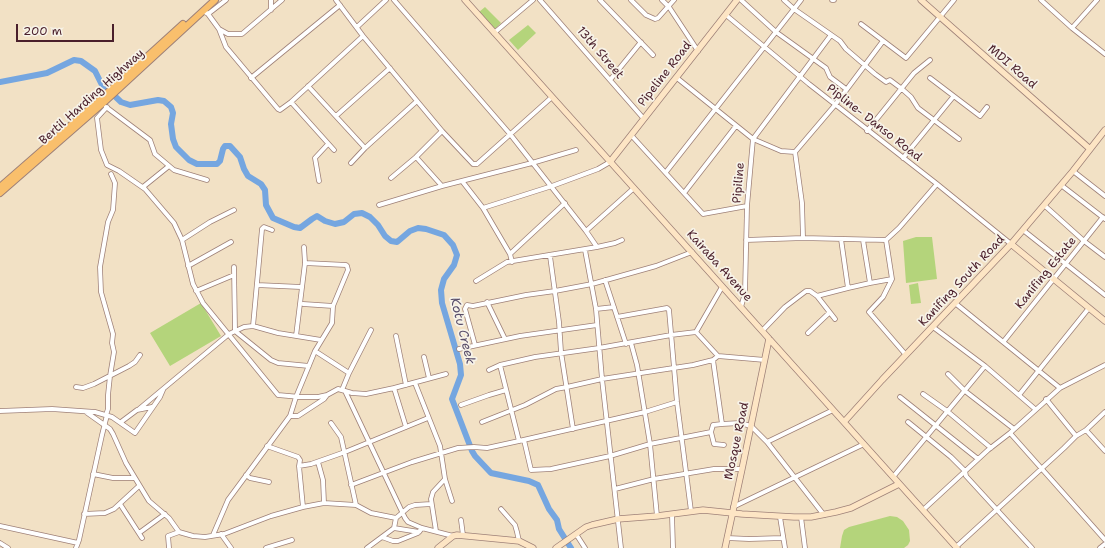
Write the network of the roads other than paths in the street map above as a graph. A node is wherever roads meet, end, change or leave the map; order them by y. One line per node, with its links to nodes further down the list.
1 (209, 0): 57 (main road, Bertil Harding Highway)
2 (215, 0): 28 (main road, Bertil Harding Highway)
3 (226, 0): 28 (street)
4 (271, 0): 27 (street)
5 (282, 0): 27 (street)
6 (336, 0): 24 (street)
7 (386, 0): 32 (street)
8 (394, 0): 73 (street)
9 (465, 0): 36 (street, Kairaba Avenue)
10 (533, 0): 36 (street)
11 (540, 0): 53 (street, 13th Street)
12 (600, 0): 40 (street)
13 (631, 0): 25 (street)
14 (662, 0): 25 (street)
15 (674, 0): 25 (street)
16 (737, 0): 29 (street, Pipeline Road)
17 (741, 0): 35 (street)
18 (784, 0): 26 (street)
19 (801, 0): 26 (street)
20 (921, 0): 30 (street, MDI Road)
21 (954, 0): 30 (street)
22 (1041, 0): 33 (street)
23 (1097, 0): 33 (street)
24 (340, 5): 32 (street); 50 (street)
25 (669, 7): 42 (street)
26 (794, 9): 35 (street); 37 (street)
27 (271, 10): 34 (street)
28 (206, 13): 34 (street); 57 (main road, Bertil Harding Highway)
29 (726, 15): 41 (street, Pipline- Danso Road); 42 (street, Pipeline Road)
30 (941, 18): 39 (street); 79 (street, MDI Road)
31 (861, 24): 39 (street)
32 (357, 27): 38 (street)
33 (1072, 28): 43 (street)
34 (219, 29): 50 (street)
35 (776, 32): 41 (street); 45 (street)
36 (494, 33): 58 (street, Kairaba Avenue)
37 (831, 35): 45 (street); 47 (street)
38 (363, 36): 48 (street); 54 (street)
39 (883, 41): 47 (street)
40 (641, 42): 44 (street); 53 (street)
41 (764, 48): 49 (street, Pipline- Danso Road); 65 (street)
42 (698, 51): 51 (street, Pipeline Road)
43 (1105, 54)
44 (654, 55)
45 (813, 58): 49 (street); 55 (street)
46 (930, 60): 56 (street)
47 (864, 64): 55 (street); 56 (street)
48 (390, 68): 60 (street); 66 (street)
49 (799, 76): 63 (street, Pipline- Danso Road); 75 (street)
50 (252, 78): 62 (street)
51 (677, 78): 65 (street); 67 (street, Pipeline Road)
52 (930, 78): 59 (street)
53 (610, 80): 67 (street, 13th Street)
54 (308, 86): 62 (street); 66 (street)
55 (846, 89): 63 (street)
56 (902, 89): 68 (street); 72 (street)
57 (112, 92): 61 (main road, Bertil Harding Highway)
58 (552, 97): 73 (street); 85 (street, Kairaba Avenue)
59 (953, 97): 64 (street); 68 (street)
60 (417, 100): 71 (street); 78 (street)
61 (105, 102): 88 (street); 89 (street); 102 (main road, Bertil Harding Highway); 105 (main road, Bertil Harding Highway)
62 (291, 102): 77 (street)
63 (835, 105): 72 (street, Pipline- Danso Road); 82 (street)
64 (987, 107)
65 (715, 108): 69 (street); 92 (street)
66 (336, 116): 78 (street)
67 (644, 119): 74 (street, Pipeline Road)
68 (934, 120): 76 (street); 84 (street)
69 (736, 126): 75 (street); 106 (street)
70 (1105, 130): 79 (street, Kanifing South Road)
71 (442, 131): 73 (street); 83 (street)
72 (868, 131): 84 (street, Pipline- Danso Road)
73 (510, 134): 87 (street)
74 (631, 135): 85 (street, Pipeline Road); 92 (street)
75 (753, 139): 82 (street); 111 (street, Pipiline)
76 (959, 139)
77 (328, 144): 80 (street); 96 (street)
78 (365, 148): 86 (street)
79 (1090, 149): 91 (street, Kanifing South Road)
80 (334, 150)
81 (576, 150): 87 (street)
82 (795, 152): 118 (street)
83 (416, 157): 94 (street); 100 (street)
84 (902, 158): 98 (street, Pipline- Danso Road)
85 (610, 162): 101 (street); 104 (street, Kairaba Avenue)
86 (351, 163)
87 (532, 163): 97 (street); 101 (street)
88 (107, 165): 90 (street); 93 (street)
89 (169, 166): 95 (street); 103 (street)
90 (119, 171): 93 (street); 103 (street)
91 (1073, 171): 99 (street, Kanifing South Road); 107 (street)
92 (666, 172): 106 (street)
93 (111, 174): 207 (street)
94 (390, 178)
95 (207, 180)
96 (319, 181)
97 (462, 181): 100 (street); 112 (street)
98 (937, 184): 124 (street); 127 (street, Pipline- Danso Road)
99 (1061, 185): 110 (street, Kanifing South Road); 114 (street)
100 (442, 186): 109 (street)
101 (552, 186): 108 (street); 112 (street)
102 (0, 187)
103 (143, 187): 120 (street)
104 (634, 188): 117 (street); 131 (street, Kairaba Avenue)
105 (0, 193)
106 (684, 193): 111 (street)
107 (1105, 196)
108 (565, 203): 117 (street); 132 (street)
109 (378, 205)
110 (1044, 205): 116 (street, Kanifing South Road); 125 (street)
111 (747, 206): 122 (street, Pipiline)
112 (483, 208): 132 (street)
113 (234, 210): 120 (street)
114 (1104, 218): 125 (street, Kanifing Estate)
115 (272, 230): 147 (street)
116 (1023, 230): 127 (street, Kanifing South Road); 137 (street)
117 (586, 231): 129 (street)
118 (803, 238): 119 (street); 122 (street)
119 (842, 239): 123 (street); 150 (street)
120 (182, 240): 138 (street)
121 (622, 240): 129 (street)
122 (746, 240): 160 (street, Pipiline)
123 (863, 240): 124 (street); 145 (street)
124 (886, 240): 141 (street)
125 (1084, 241): 134 (street); 137 (street, Kanifing Estate)
126 (231, 242): 138 (street)
127 (1011, 244): 143 (street); 156 (street, Kanifing South Road)
128 (304, 247): 136 (street)
129 (597, 247): 130 (street)
130 (585, 250): 133 (street); 146 (street)
131 (692, 252): 142 (street); 149 (street, Kairaba Avenue)
132 (510, 254): 135 (street)
133 (550, 256): 135 (street); 152 (street)
134 (1105, 257)
135 (512, 262): 144 (street)
136 (304, 263): 148 (street); 158 (street)
137 (1066, 263): 143 (street, Kanifing Estate); 153 (street)
138 (188, 266): 151 (street)
139 (234, 267): 140 (street)
140 (234, 275): 151 (street); 173 (street)
141 (892, 279): 145 (street); 191 (street)
142 (605, 280): 146 (street); 159 (street)
143 (1053, 280): 161 (street); 183 (street, Kanifing Estate)
144 (476, 281)
145 (870, 283): 150 (street)
146 (592, 284): 152 (street); 162 (street)
147 (257, 285): 148 (street); 168 (street)
148 (301, 287): 178 (street)
149 (722, 287): 160 (street, Kairaba Avenue); 174 (street)
150 (848, 288): 154 (street)
151 (196, 291): 176 (street)
152 (555, 291): 155 (street); 170 (street)
153 (1104, 292)
154 (817, 296): 163 (street); 172 (street)
155 (487, 302): 180 (street); 185 (street)
156 (955, 303): 169 (street, Kanifing South Road); 183 (street)
157 (303, 304): 158 (street)
158 (333, 306): 182 (street)
159 (614, 307): 162 (street); 164 (street)
160 (741, 307): 172 (street, Kairaba Avenue)
161 (1089, 308): 166 (street); 202 (street)
162 (596, 309): 167 (street)
163 (829, 313): 165 (street); 175 (street)
164 (617, 317): 177 (street); 184 (street)
165 (834, 319)
166 (1105, 321)
167 (597, 325): 170 (street); 186 (street)
168 (253, 326): 173 (street); 178 (street)
169 (933, 327): 191 (street, Kanifing South Road); 199 (street)
170 (560, 329): 180 (street); 189 (street)
171 (371, 330): 203 (street)
172 (762, 330): 181 (street, Kairaba Avenue)
173 (235, 331): 176 (street); 198 (street)
174 (696, 332): 177 (street); 192 (street)
175 (808, 333)
176 (229, 334): 216 (street); 223 (street)
177 (671, 335): 184 (street); 200 (street)
178 (296, 336): 182 (street)
179 (396, 336): 211 (street)
180 (505, 339): 185 (street)
181 (769, 339): 195 (street, Mosque Road); 232 (street, Kairaba Avenue)
182 (322, 340): 188 (street)
183 (1004, 341): 202 (street)
184 (629, 343): 186 (street); 204 (street)
185 (474, 345): 187 (street)
186 (599, 348): 189 (street); 209 (street)
187 (459, 349)
188 (315, 351): 198 (street); 203 (street)
189 (561, 352): 196 (street); 213 (street)
190 (140, 355): 207 (street)
191 (906, 355): 244 (street, Kanifing South Road)
192 (718, 356): 194 (street); 195 (street)
193 (424, 357): 208 (street)
194 (713, 360): 200 (street); 247 (street)
195 (765, 360): 249 (street, Mosque Road)
196 (500, 365): 201 (street); 218 (street)
197 (1105, 365): 215 (street)
198 (309, 366): 223 (street)
199 (985, 366): 219 (street); 222 (street)
200 (674, 367): 204 (street); 226 (street)
201 (489, 370)
202 (1039, 371): 215 (street); 222 (street)
203 (349, 373): 217 (street)
204 (638, 373): 209 (street); 236 (street)
205 (446, 374): 208 (street)
206 (948, 374): 219 (street)
207 (110, 376): 212 (street); 238 (street)
208 (429, 378): 210 (street)
209 (602, 379): 213 (street); 241 (street)
210 (415, 382): 211 (street); 240 (street)
211 (406, 385): 214 (street)
212 (76, 387)
213 (567, 387): 231 (street); 252 (street)
214 (394, 388): 217 (street); 251 (street)
215 (1060, 388): 225 (street)
216 (163, 390): 228 (street); 229 (street)
217 (343, 390): 221 (street); 262 (street)
218 (506, 390): 227 (street); 231 (street)
219 (965, 390): 234 (street); 253 (street)
220 (922, 394): 234 (street)
221 (327, 395): 223 (street); 239 (street)
222 (1019, 395): 230 (street)
223 (296, 397): 239 (street)
224 (900, 397): 250 (street)
225 (1046, 399): 230 (street); 257 (street)
226 (677, 402): 236 (street); 258 (street)
227 (462, 405)
228 (152, 407): 229 (street); 242 (street)
229 (139, 409): 242 (street)
230 (1035, 409): 253 (street)
231 (511, 410): 243 (street); 261 (street)
232 (833, 410): 244 (street, Kairaba Avenue); 263 (street)
233 (0, 411): 235 (street)
234 (947, 411): 250 (street); 268 (street)
235 (86, 412): 238 (street); 248 (street)
236 (645, 412): 241 (street); 264 (street)
237 (1105, 412): 254 (street)
238 (107, 415): 242 (street); 248 (street)
239 (290, 416): 267 (street)
240 (428, 418): 251 (street); 271 (street)
241 (607, 420): 252 (street); 272 (street)
242 (121, 422)
243 (482, 422)
244 (844, 422): 266 (street, Kairaba Avenue)
245 (908, 422): 259 (street)
246 (331, 423): 270 (street)
247 (722, 424): 249 (street); 255 (street)
248 (104, 425): 280 (street); 284 (street)
249 (751, 426): 263 (street); 276 (street, Mosque Road)
250 (936, 426): 259 (street); 273 (street)
251 (406, 427): 262 (street)
252 (573, 428): 260 (street)
253 (1014, 429): 256 (street)
254 (1086, 430): 257 (street); 269 (street)
255 (711, 432): 258 (street); 265 (street)
256 (1010, 433): 268 (street); 277 (street)
257 (1076, 436): 277 (street)
258 (682, 438): 264 (street); 281 (street)
259 (927, 438): 278 (street); 283 (street)
260 (524, 440): 261 (street); 272 (street)
261 (519, 441): 271 (street)
262 (370, 442): 270 (street); 279 (street)
263 (767, 442): 286 (street)
264 (650, 444): 272 (street); 287 (street)
265 (724, 444)
266 (864, 444): 283 (street, Kairaba Avenue); 286 (street)
267 (267, 446): 275 (street); 282 (street)
268 (991, 448): 273 (street)
269 (1105, 451)
270 (345, 452): 274 (street); 291 (street)
271 (441, 453): 279 (street); 285 (street)
272 (610, 456): 292 (street)
273 (978, 459): 278 (street)
274 (318, 462): 275 (street); 295 (street)
275 (299, 466): 298 (street)
276 (742, 469): 281 (street); 301 (street, Mosque Road)
277 (1042, 469): 300 (street); 332 (street)
278 (965, 471): 300 (street); 302 (street)
279 (385, 473): 291 (street); 306 (street)
280 (93, 474): 284 (street); 304 (street)
281 (686, 474): 287 (street); 303 (street)
282 (246, 475): 288 (street); 324 (street)
283 (893, 477): 289 (street, Kairaba Avenue)
284 (135, 478): 290 (street)
285 (445, 478): 293 (street); 296 (street)
286 (795, 478): 301 (street); 308 (street)
287 (654, 479): 292 (street); 309 (street)
288 (269, 482)
289 (900, 484): 302 (street, Kairaba Avenue); 308 (street)
290 (139, 486): 294 (street); 305 (street)
291 (351, 486): 297 (street)
292 (615, 489): 313 (street)
293 (452, 502)
294 (120, 504): 304 (street); 321 (street)
295 (324, 504): 297 (street); 298 (street)
296 (431, 504): 306 (street); 318 (street)
297 (356, 505): 312 (street)
298 (303, 507): 322 (street)
299 (501, 509): 333 (street)
300 (996, 509): 353 (street); 354 (street)
301 (733, 510): 303 (street); 310 (street); 329 (street, Mosque Road)
302 (923, 510): 353 (street, Kairaba Avenue)
303 (691, 511): 307 (street)
304 (84, 514): 335 (street)
305 (165, 514): 319 (street); 321 (street)
306 (403, 514): 312 (street); 317 (street)
307 (672, 514): 309 (street); 349 (street)
308 (824, 515): 311 (street)
309 (657, 516): 313 (street)
310 (780, 517): 311 (street); 330 (street)
311 (801, 517): 352 (street)
312 (396, 518): 316 (street)
313 (618, 519): 323 (street); 348 (street)
314 (461, 520): 325 (street)
315 (0, 526): 335 (street)
316 (394, 528): 320 (street); 328 (street)
317 (422, 528): 318 (street); 320 (street)
318 (436, 531): 326 (street)
319 (179, 532): 324 (street); 340 (street)
320 (419, 532): 328 (street)
321 (139, 533): 327 (street)
322 (221, 534): 324 (street); 341 (street)
323 (576, 534): 346 (street); 347 (street)
324 (213, 535)
325 (463, 535): 326 (street); 333 (street)
326 (453, 536): 337 (street)
327 (142, 538)
328 (382, 538): 343 (street)
329 (727, 538): 330 (street); 350 (street, Mosque Road)
330 (782, 538): 351 (street)
331 (292, 540): 342 (street)
332 (1105, 540)
333 (520, 541): 344 (street); 345 (street)
334 (0, 543): 338 (street)
335 (78, 543): 339 (street)
336 (1105, 544): 355 (street)
337 (440, 547)
338 (8, 548)
339 (76, 548)
340 (169, 548)
341 (231, 548)
342 (266, 548)
343 (367, 548)
344 (518, 548)
345 (533, 548)
346 (556, 548)
347 (585, 548)
348 (621, 548)
349 (673, 548)
350 (725, 548)
351 (785, 548)
352 (805, 548)
353 (956, 548)
354 (1032, 548)
355 (1100, 548)

